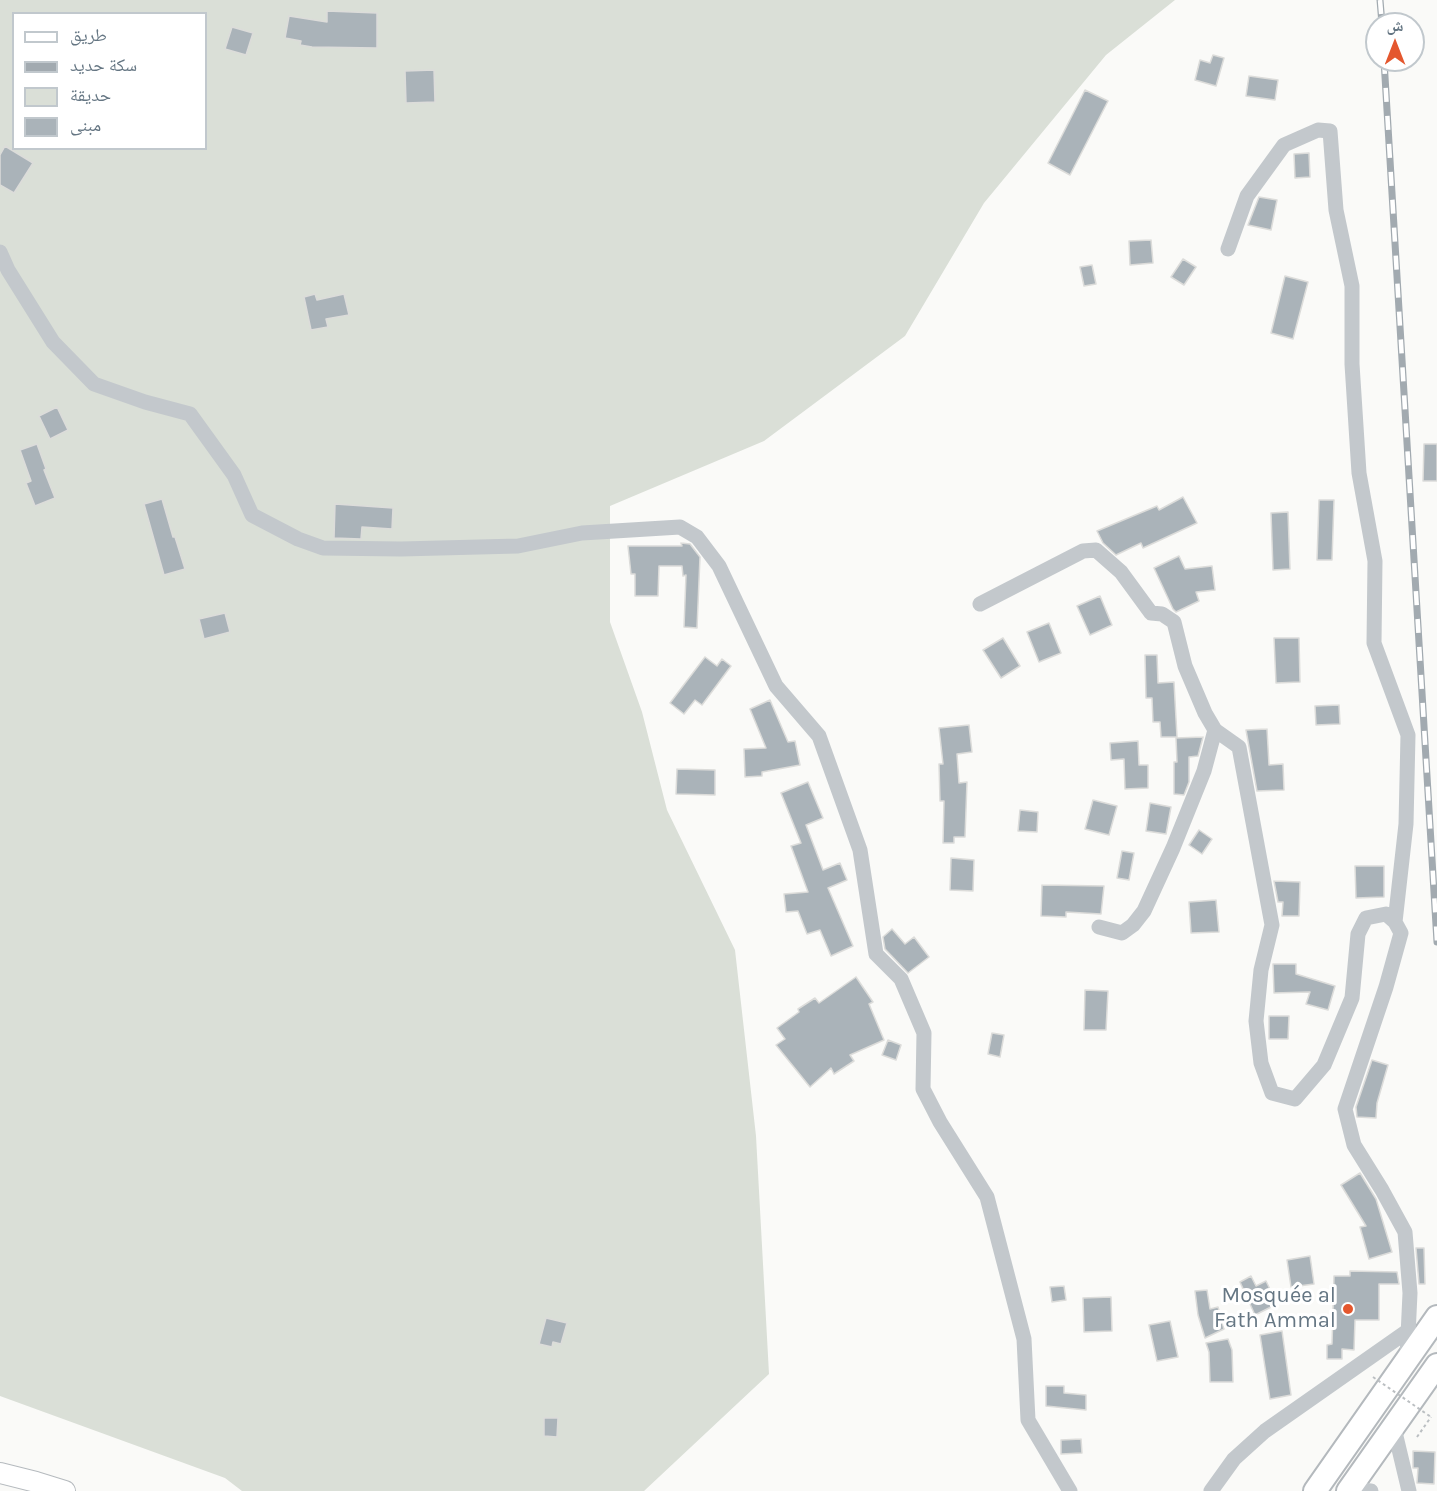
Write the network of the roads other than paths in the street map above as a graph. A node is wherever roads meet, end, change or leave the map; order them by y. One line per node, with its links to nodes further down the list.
1 (1228, 249): 5 (street)
2 (0, 252): 16 (street)
3 (980, 604): 4 (street)
4 (1215, 730): 5 (street); 6 (street)
5 (1395, 922): 8 (street)
6 (1099, 927)
7 (1437, 1317): 8 (highway)
8 (1411, 1346): 17 (street); 18 (highway)
9 (1437, 1365): 10 (highway)
10 (1394, 1428): 13 (highway); 19 (street)
11 (0, 1473): 15 (main road)
12 (0, 1486): 14 (main road)
13 (1356, 1490)
14 (47, 1491)
15 (65, 1491)
16 (1070, 1491)
17 (1210, 1491)
18 (1316, 1491)
19 (1409, 1491)

